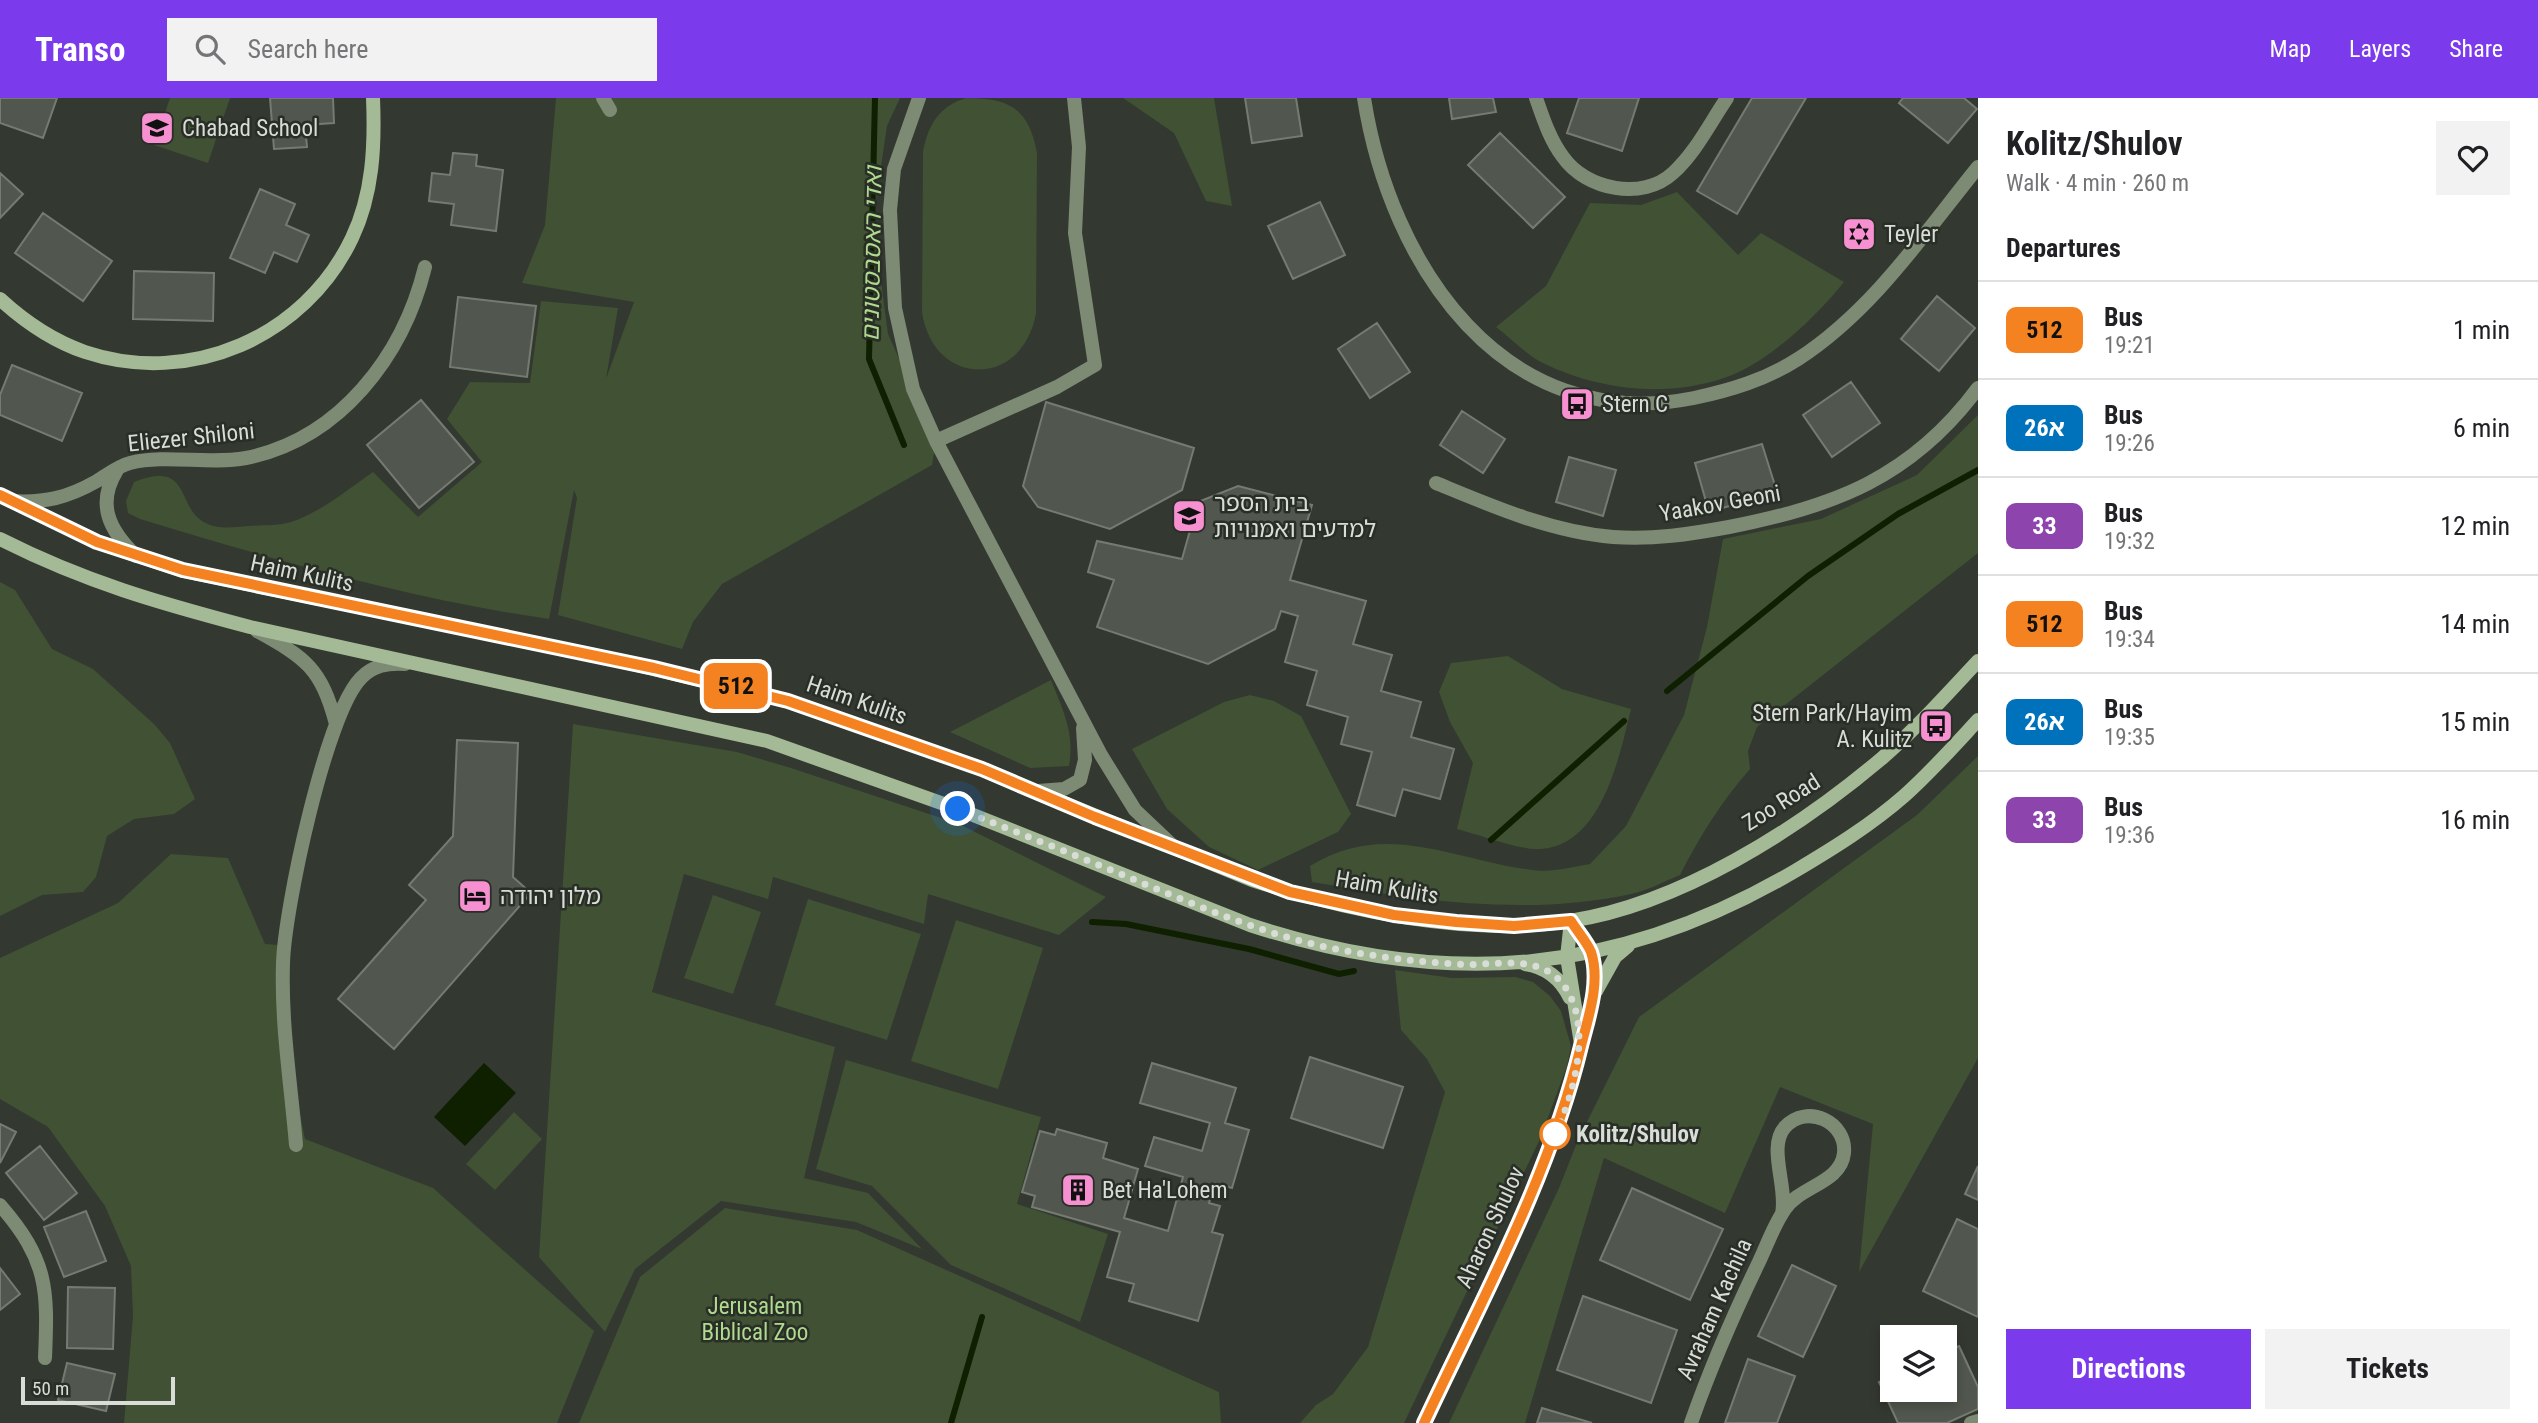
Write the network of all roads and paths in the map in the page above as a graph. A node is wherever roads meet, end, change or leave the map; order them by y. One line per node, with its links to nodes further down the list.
1 (373, 98): 9 (main road)
2 (919, 98): 11 (street)
3 (1074, 98): 11 (street)
4 (1364, 98): 7 (street)
5 (1536, 98): 6 (street)
6 (1727, 98)
7 (1978, 167)
8 (425, 267): 12 (street, Eliezer Shiloni)
9 (0, 299)
10 (1978, 388): 13 (street, Yaakov Geoni)
11 (936, 441): 20 (street)
12 (118, 469): 14 (street, Eliezer Shiloni); 16 (street, Eliezer Shiloni)
13 (1436, 483)
14 (5, 498): 16 (main road, Haim Kulits)
15 (0, 539): 17 (main road)
16 (139, 558): 23 (main road, Haim Kulits)
17 (250, 627): 19 (main road); 22 (street)
18 (1978, 661): 25 (main road, Zoo Road)
19 (420, 664): 22 (street); 29 (main road)
20 (1081, 716): 23 (street); 24 (street)
21 (1978, 720): 26 (main road)
22 (336, 724): 33 (street)
23 (1027, 789): 24 (main road, Haim Kulits)
24 (1177, 849): 25 (main road, Haim Kulits)
25 (1571, 921): 27 (main road); 28 (main road, Aharon Shulov)
26 (1636, 942): 27 (main road); 31 (main road)
27 (1591, 952): 28 (main road); 31 (main road, Aharon Shulov)
28 (1567, 957): 29 (main road); 30 (main road, Aharon Shulov)
29 (1513, 963): 30 (main road)
30 (1573, 1004): 32 (main road, Aharon Shulov)
31 (1592, 1004): 32 (main road, Aharon Shulov)
32 (1581, 1044): 38 (main road, Aharon Shulov)
33 (296, 1145)
34 (1, 1210): 36 (street)
35 (1782, 1214): 35 (street); 39 (street, Avraham Kachila)
36 (45, 1358)
37 (1978, 1421): 40 (street)
38 (1424, 1423)
39 (1691, 1423)
40 (1971, 1423)

